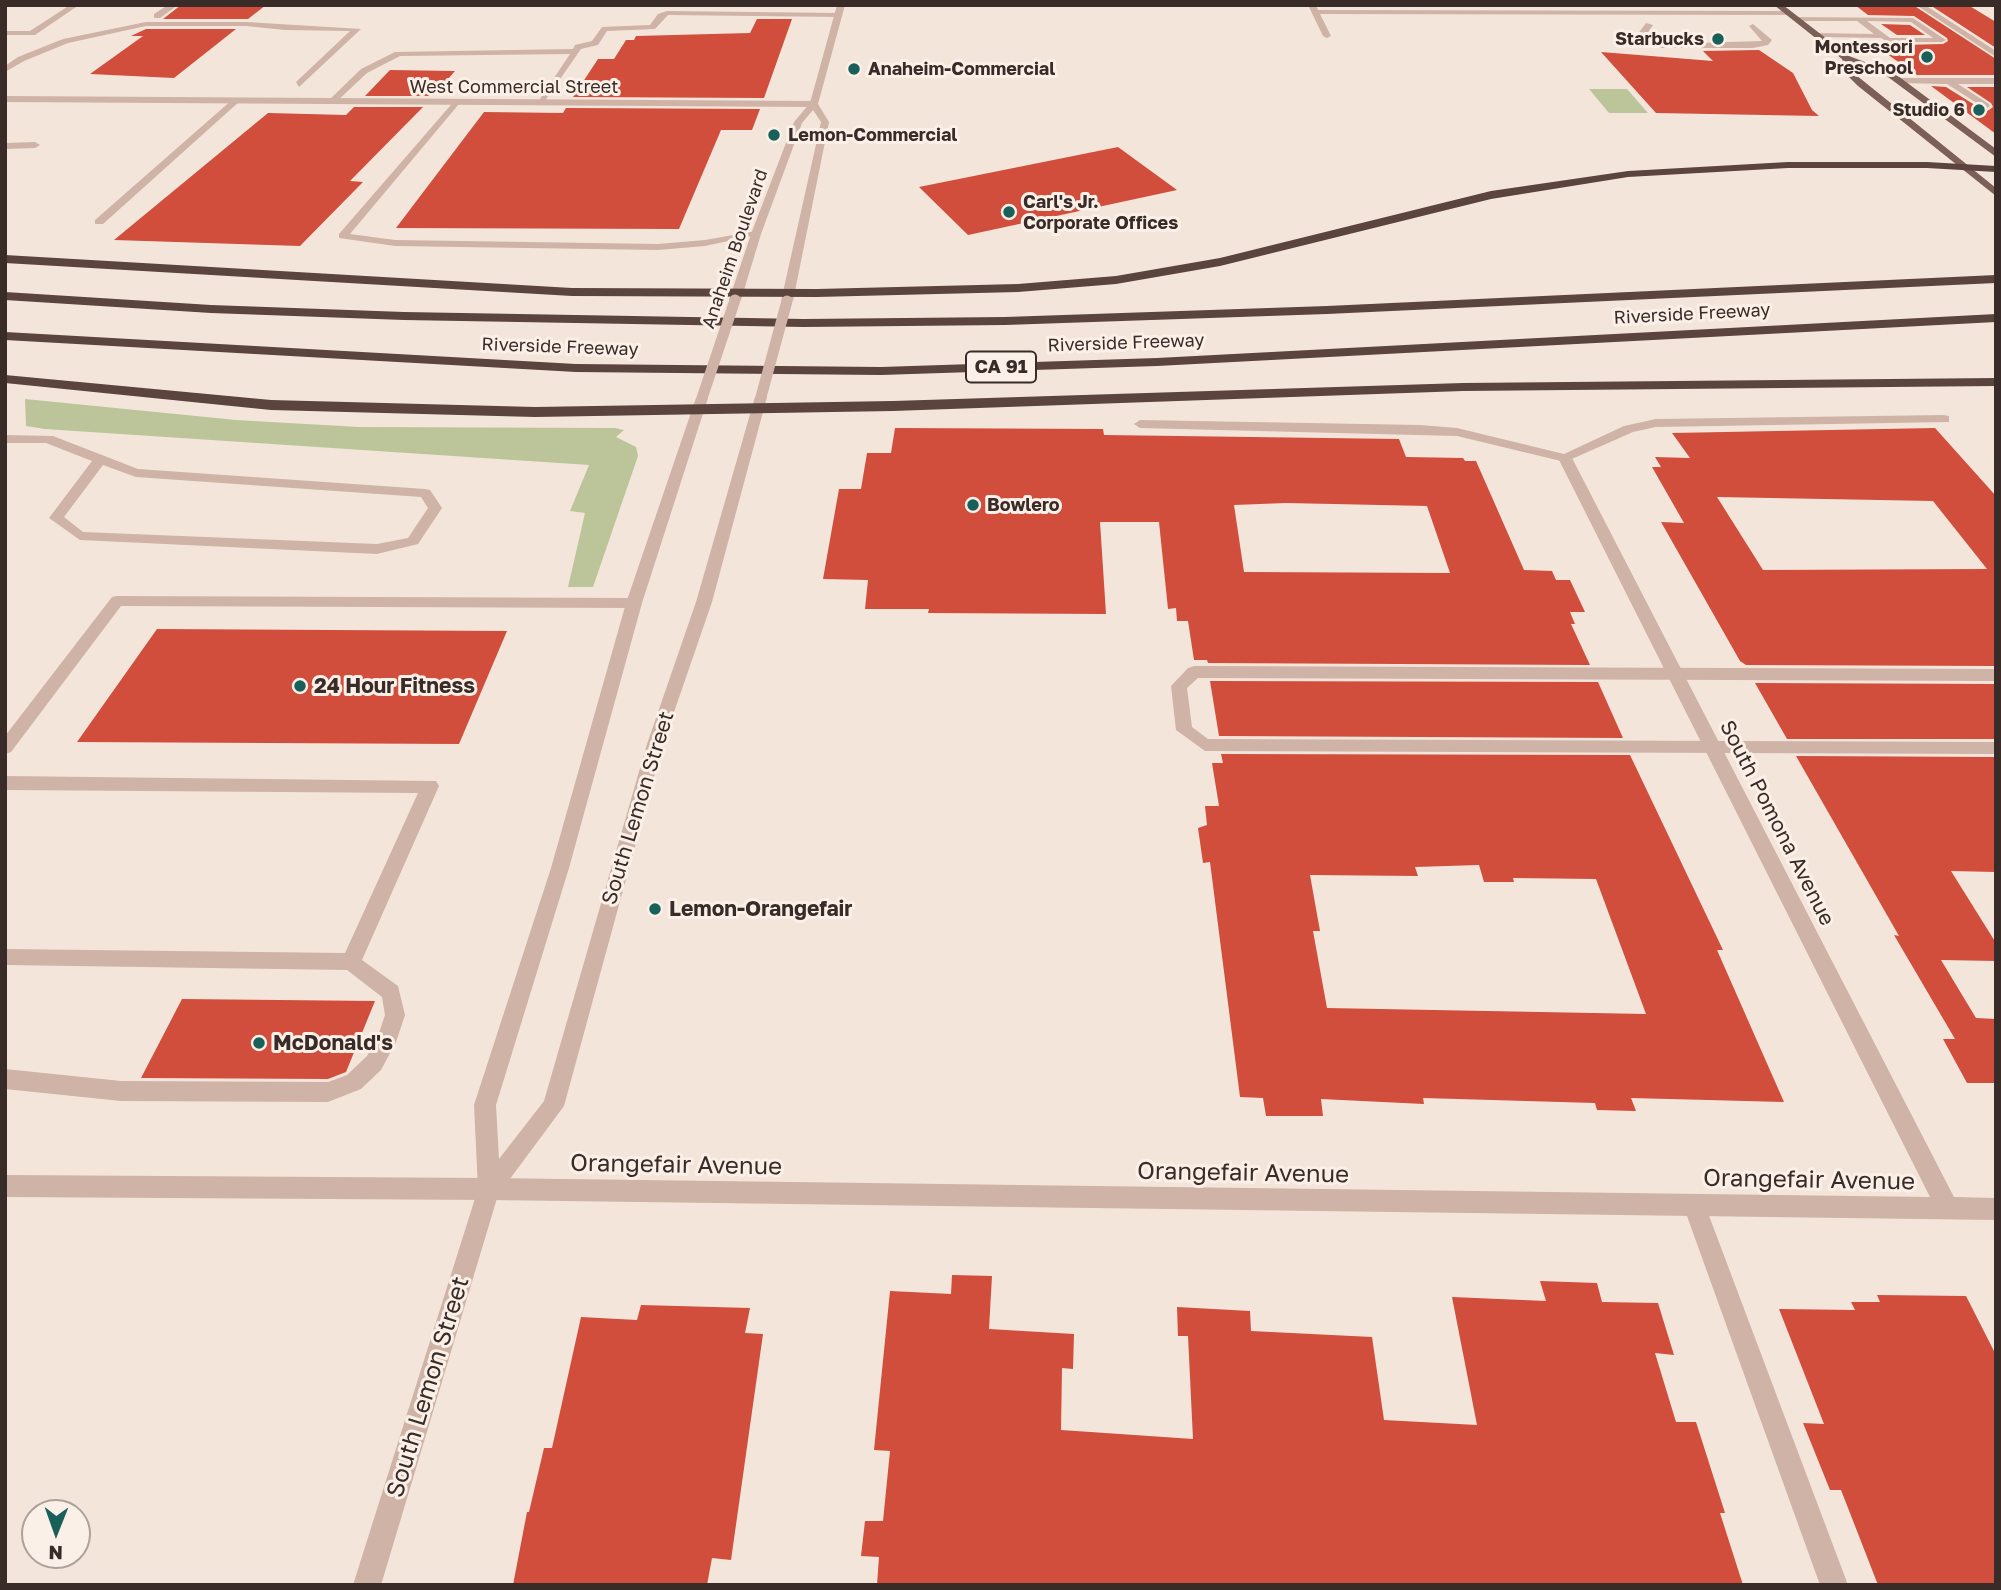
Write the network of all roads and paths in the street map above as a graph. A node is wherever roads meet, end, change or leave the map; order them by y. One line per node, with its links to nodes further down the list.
1 (75, 5): 13 (street)
2 (174, 5): 8 (street)
3 (841, 5): 7 (street, Anaheim Boulevard)
4 (1778, 5): 9 (main road)
5 (1920, 5): 18 (street)
6 (1314, 8): 9 (street); 15 (street)
7 (839, 15): 17 (street); 30 (street, Anaheim Boulevard)
8 (157, 16)
9 (1792, 16): 10 (street); 14 (main road)
10 (1859, 19): 16 (street); 16 (street)
11 (1648, 25): 12 (street)
12 (1753, 26)
13 (5, 33)
14 (1816, 35): 16 (street); 19 (main road)
15 (1327, 36)
16 (1882, 36)
17 (575, 51): 27 (street); 29 (street)
18 (1996, 55)
19 (1846, 58): 21 (main road); 35 (main road)
20 (5, 70): 24 (street)
21 (1899, 81): 22 (street); 34 (main road)
22 (1949, 81): 23 (street); 31 (street)
23 (1996, 81)
24 (299, 84)
25 (5, 99): 26 (street, West Commercial Street)
26 (236, 101): 27 (street, West Commercial Street); 38 (street)
27 (332, 101): 28 (street, West Commercial Street)
28 (456, 102): 29 (street, West Commercial Street); 39 (street)
29 (542, 102): 30 (street, West Commercial Street)
30 (814, 104): 39 (street, Anaheim Boulevard); 44 (street)
31 (1986, 106)
32 (35, 145): 33 (street)
33 (5, 146)
34 (1996, 154)
35 (1962, 167): 36 (highway); 37 (main road); 44 (highway)
36 (1996, 169)
37 (1996, 193)
38 (99, 222)
39 (756, 234): 43 (street, Anaheim Boulevard)
40 (5, 259): 43 (highway)
41 (1996, 279): 42 (highway, Riverside Freeway / CA 91)
42 (5, 296)
43 (736, 297): 44 (highway); 50 (street, Anaheim Boulevard, bridge)
44 (788, 297): 49 (street, bridge)
45 (1996, 318): 46 (highway, Riverside Freeway / CA 91)
46 (5, 336)
47 (5, 379): 50 (highway)
48 (1996, 382): 49 (highway)
49 (759, 403): 50 (highway); 67 (street, South Lemon Street)
50 (700, 404): 56 (street, South Lemon Street)
51 (1944, 419): 54 (street)
52 (1140, 424): 54 (street)
53 (5, 439): 55 (street)
54 (1565, 458): 57 (street, South Pomona Avenue)
55 (100, 459): 55 (street)
56 (634, 604): 60 (street); 67 (street, South Lemon Street)
57 (1675, 674): 58 (street); 59 (street, South Pomona Avenue); 59 (street)
58 (1996, 676)
59 (1712, 747): 61 (street); 69 (street, South Pomona Avenue)
60 (5, 748)
61 (1996, 748)
62 (5, 783): 64 (street)
63 (5, 957): 64 (street)
64 (351, 962): 65 (street)
65 (5, 1079)
66 (5, 1186): 67 (street, Orangefair Avenue)
67 (489, 1189): 68 (street, Orangefair Avenue); 71 (street, South Lemon Street)
68 (1694, 1205): 69 (street, Orangefair Avenue); 72 (street)
69 (1948, 1209): 70 (street, Orangefair Avenue)
70 (1996, 1209)
71 (367, 1585)
72 (1833, 1585)

